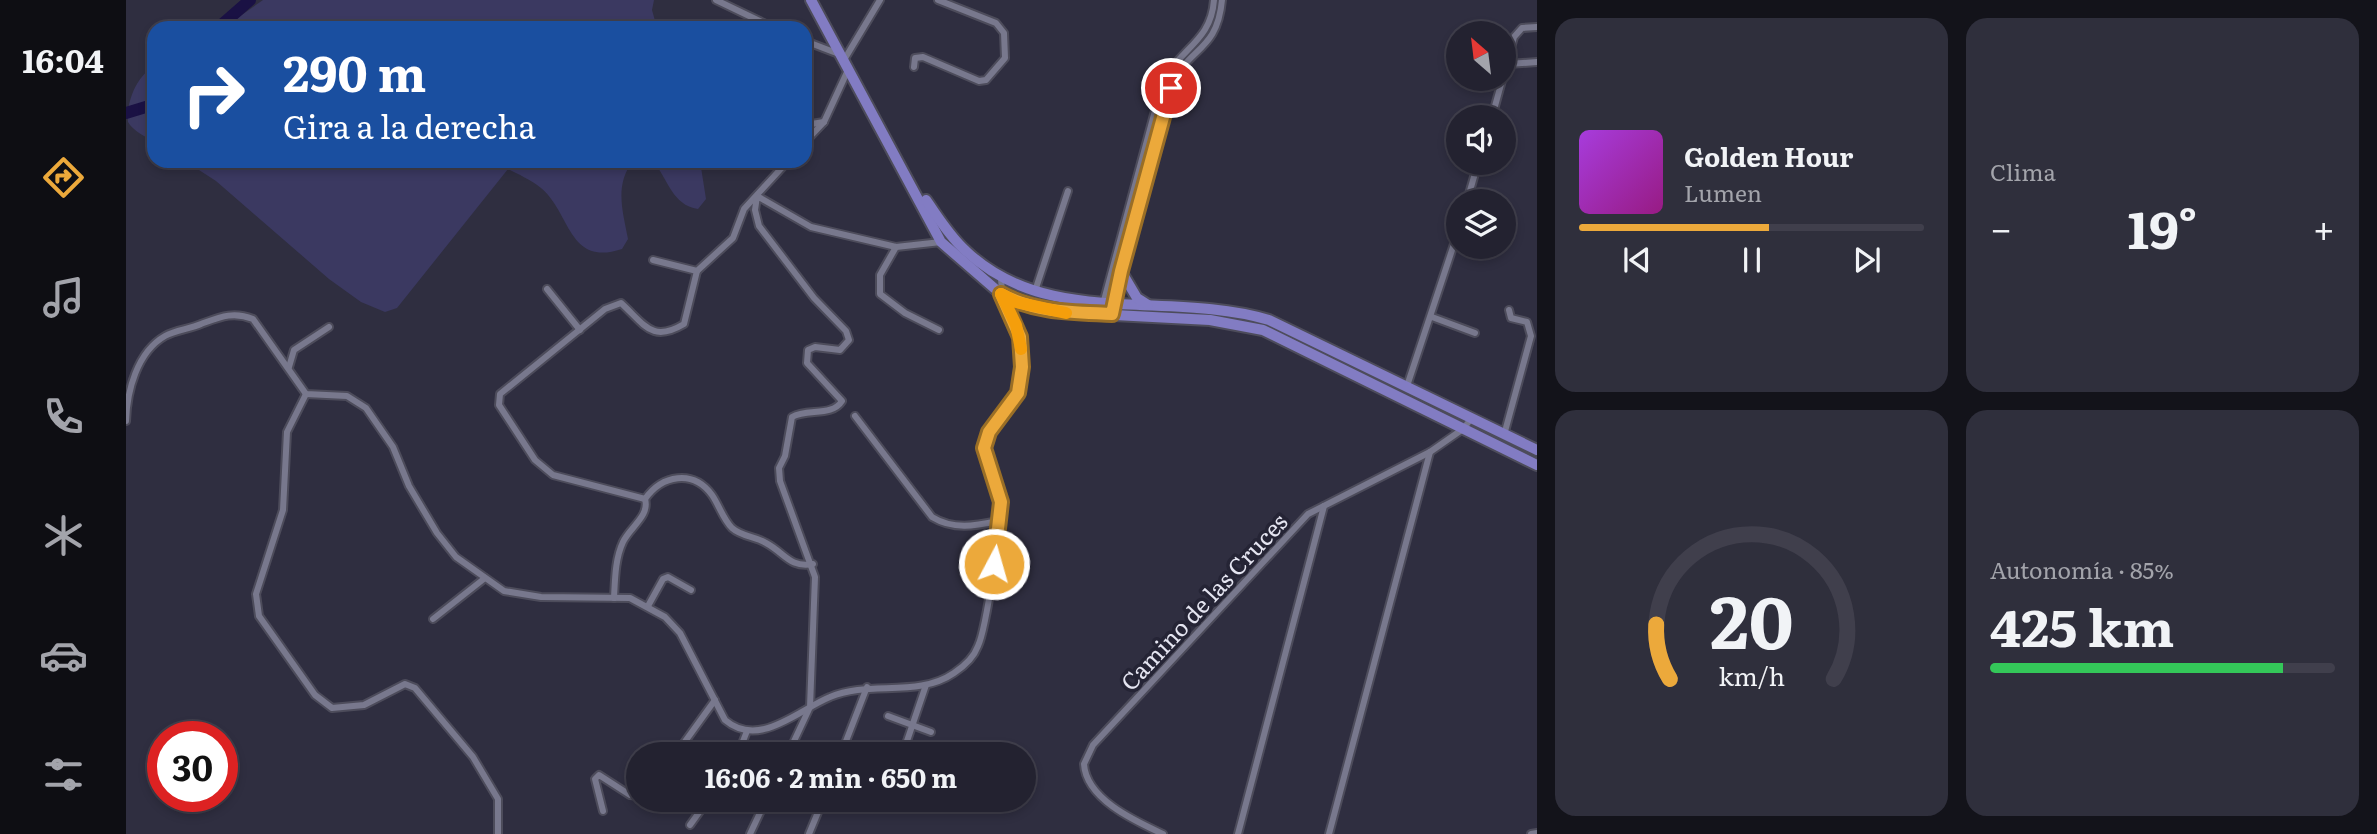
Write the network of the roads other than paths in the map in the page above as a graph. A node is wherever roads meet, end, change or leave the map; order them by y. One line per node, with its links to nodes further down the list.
1 (716, 0): 7 (street)
2 (811, 0): 11 (main road)
3 (880, 0): 11 (street)
4 (938, 0): 14 (street)
5 (1214, 0): 33 (street)
6 (1222, 0): 27 (street)
7 (760, 21)
8 (1537, 27): 9 (street)
9 (1516, 38)
10 (812, 44): 11 (street)
11 (845, 61): 15 (street); 19 (main road)
12 (1537, 62): 13 (street)
13 (1516, 63)
14 (914, 67)
15 (824, 122): 16 (street); 17 (street)
16 (812, 124)
17 (812, 135)
18 (782, 168): 21 (street)
19 (904, 170): 22 (main road); 28 (main road)
20 (1068, 191): 30 (street)
21 (757, 196): 23 (street); 26 (street); 55 (street)
22 (941, 242): 23 (street); 31 (main road)
23 (896, 247): 38 (street)
24 (1450, 259): 35 (street)
25 (653, 260): 26 (street)
26 (697, 271): 37 (street)
27 (1121, 271): 32 (main road); 33 (street)
28 (1001, 279): 30 (main road); 31 (street)
29 (547, 289): 37 (street)
30 (1035, 293): 33 (main road)
31 (1001, 294): 33 (main road); 54 (street)
32 (1154, 307): 33 (main road); 42 (main road)
33 (1108, 308): 47 (main road)
34 (1509, 310): 40 (street)
35 (1432, 317): 39 (street); 42 (street)
36 (328, 327): 41 (street)
37 (580, 330): 52 (street)
38 (939, 330)
39 (1475, 333)
40 (1534, 337): 48 (street)
41 (289, 367): 43 (street); 46 (street)
42 (1407, 386): 45 (main road)
43 (306, 394): 56 (street); 81 (street)
44 (855, 416): 54 (street)
45 (1471, 419): 47 (street, Camino de las Cruces); 48 (main road)
46 (126, 421)
47 (1463, 429): 50 (street, Camino de las Cruces); 51 (main road)
48 (1504, 435): 49 (main road)
49 (1537, 450)
50 (1430, 452): 53 (street, Camino de las Cruces); 86 (street)
51 (1537, 465)
52 (645, 499): 55 (street); 58 (street)
53 (1324, 506): 84 (street, Camino de las Cruces); 85 (street)
54 (998, 521): 61 (street)
55 (813, 564): 64 (street)
56 (485, 578): 58 (street); 60 (street)
57 (691, 590): 59 (street)
58 (614, 598): 59 (street)
59 (648, 606): 63 (street)
60 (433, 619)
61 (926, 685): 62 (street); 66 (street)
62 (867, 687): 64 (street); 73 (street)
63 (715, 700): 67 (street); 70 (street)
64 (810, 707): 67 (street); 72 (street)
65 (888, 716): 66 (street)
66 (912, 725): 68 (street); 69 (street)
67 (747, 731): 71 (street)
68 (931, 732)
69 (907, 741)
70 (685, 742)
71 (743, 742)
72 (794, 742)
73 (846, 742)
74 (626, 792): 75 (street)
75 (603, 811)
76 (700, 812): 79 (street)
77 (760, 812): 82 (street)
78 (817, 812): 83 (street)
79 (691, 825)
80 (1537, 833): 87 (street)
81 (498, 834)
82 (750, 834)
83 (808, 834)
84 (1163, 834)
85 (1238, 834)
86 (1329, 834)
87 (1531, 834)

